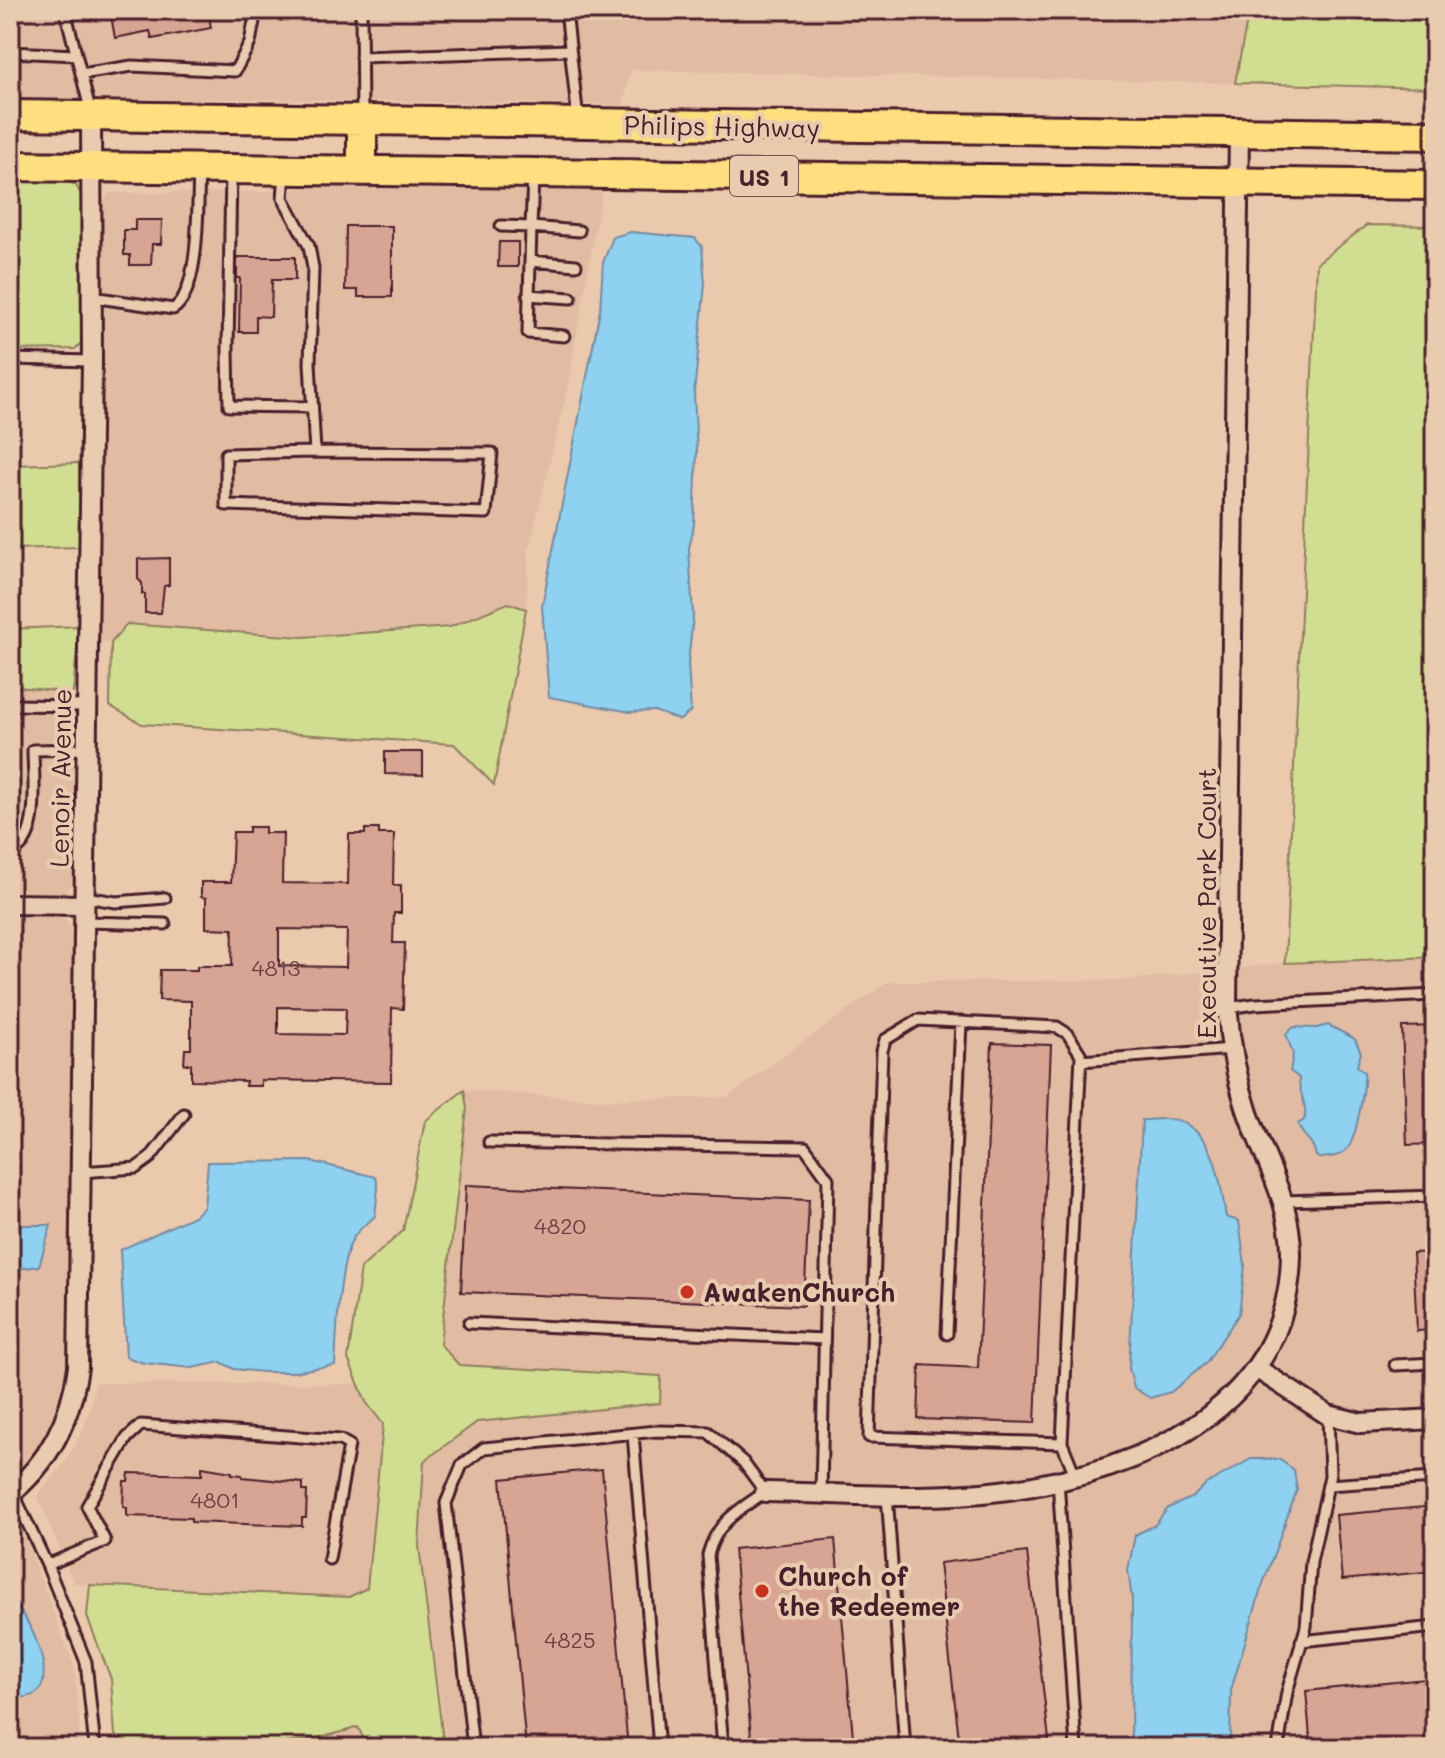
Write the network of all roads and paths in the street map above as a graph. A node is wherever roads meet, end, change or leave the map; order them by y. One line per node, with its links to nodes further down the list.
1 (65, 10): 7 (lane)
2 (256, 10): 9 (lane)
3 (361, 10): 8 (lane)
4 (566, 10): 5 (lane)
5 (570, 50): 8 (lane); 13 (lane)
6 (10, 52): 7 (lane)
7 (76, 55): 9 (lane)
8 (361, 57): 12 (lane)
9 (81, 74): 11 (lane)
10 (10, 115): 11 (main road, Philips Highway / US 1)
11 (91, 117): 12 (main road, Philips Highway / US 1); 17 (street, Lenoir Avenue)
12 (362, 120): 13 (main road, Philips Highway / US 1); 21 (main road)
13 (578, 124): 14 (main road, Philips Highway / US 1)
14 (1239, 133): 15 (main road, Philips Highway / US 1); 23 (street, Executive Park Court)
15 (1435, 135)
16 (10, 166): 17 (main road, Philips Highway / US 1)
17 (92, 167): 18 (main road, Philips Highway / US 1); 31 (street, Lenoir Avenue)
18 (199, 168): 19 (main road, Philips Highway / US 1); 31 (lane)
19 (231, 169): 20 (main road, Philips Highway / US 1); 36 (lane)
20 (285, 169): 21 (main road, Philips Highway / US 1); 36 (lane)
21 (362, 170): 22 (main road, Philips Highway / US 1)
22 (533, 173): 23 (main road, Philips Highway / US 1); 26 (lane)
23 (1239, 182): 24 (main road, Philips Highway / US 1); 47 (street, Executive Park Court)
24 (1435, 185)
25 (501, 226): 26 (lane)
26 (531, 227): 27 (lane); 28 (lane)
27 (579, 231)
28 (530, 261): 29 (lane); 30 (lane)
29 (576, 265)
30 (528, 295): 32 (lane); 33 (lane)
31 (92, 297): 35 (street, Lenoir Avenue)
32 (571, 298)
33 (564, 336)
34 (10, 359): 35 (lane)
35 (92, 361): 39 (street, Lenoir Avenue)
36 (312, 407): 37 (lane)
37 (315, 452): 37 (lane)
38 (10, 705): 39 (lane)
39 (86, 706): 40 (street, Lenoir Avenue)
40 (86, 749): 41 (lane); 44 (street, Lenoir Avenue)
41 (10, 852)
42 (165, 898): 44 (lane)
43 (10, 904): 44 (street)
44 (84, 908): 45 (lane); 53 (street, Lenoir Avenue)
45 (165, 924)
46 (1435, 995): 47 (lane)
47 (1228, 1008): 49 (street, Executive Park Court)
48 (961, 1022): 50 (lane); 57 (lane); 65 (lane)
49 (1232, 1049): 50 (lane); 55 (street, Executive Park Court)
50 (1081, 1061): 65 (lane)
51 (184, 1114): 53 (lane)
52 (489, 1142): 58 (lane)
53 (81, 1172): 70 (street, Lenoir Avenue)
54 (1435, 1196): 55 (lane)
55 (1284, 1201): 61 (street, Executive Park Court)
56 (469, 1323): 58 (lane)
57 (947, 1334)
58 (824, 1339): 71 (lane)
59 (1435, 1363): 60 (lane)
60 (1395, 1365)
61 (1256, 1368): 62 (street); 66 (street, Executive Park Court)
62 (1328, 1415): 63 (street); 68 (lane)
63 (1435, 1419)
64 (633, 1434): 69 (lane); 78 (lane); 79 (lane)
65 (1062, 1443): 66 (lane)
66 (1067, 1478): 72 (street, Executive Park Court); 82 (lane)
67 (1435, 1478): 68 (lane)
68 (1328, 1485): 76 (lane)
69 (765, 1492): 71 (street, Executive Park Court); 80 (lane)
70 (11, 1493): 74 (lane)
71 (821, 1493): 72 (street, Executive Park Court)
72 (887, 1494): 81 (lane)
73 (329, 1559): 74 (lane)
74 (47, 1565): 77 (lane)
75 (1435, 1627): 76 (lane)
76 (1301, 1641): 83 (lane)
77 (95, 1748)
78 (473, 1748)
79 (659, 1748)
80 (723, 1748)
81 (905, 1748)
82 (1076, 1748)
83 (1278, 1748)

